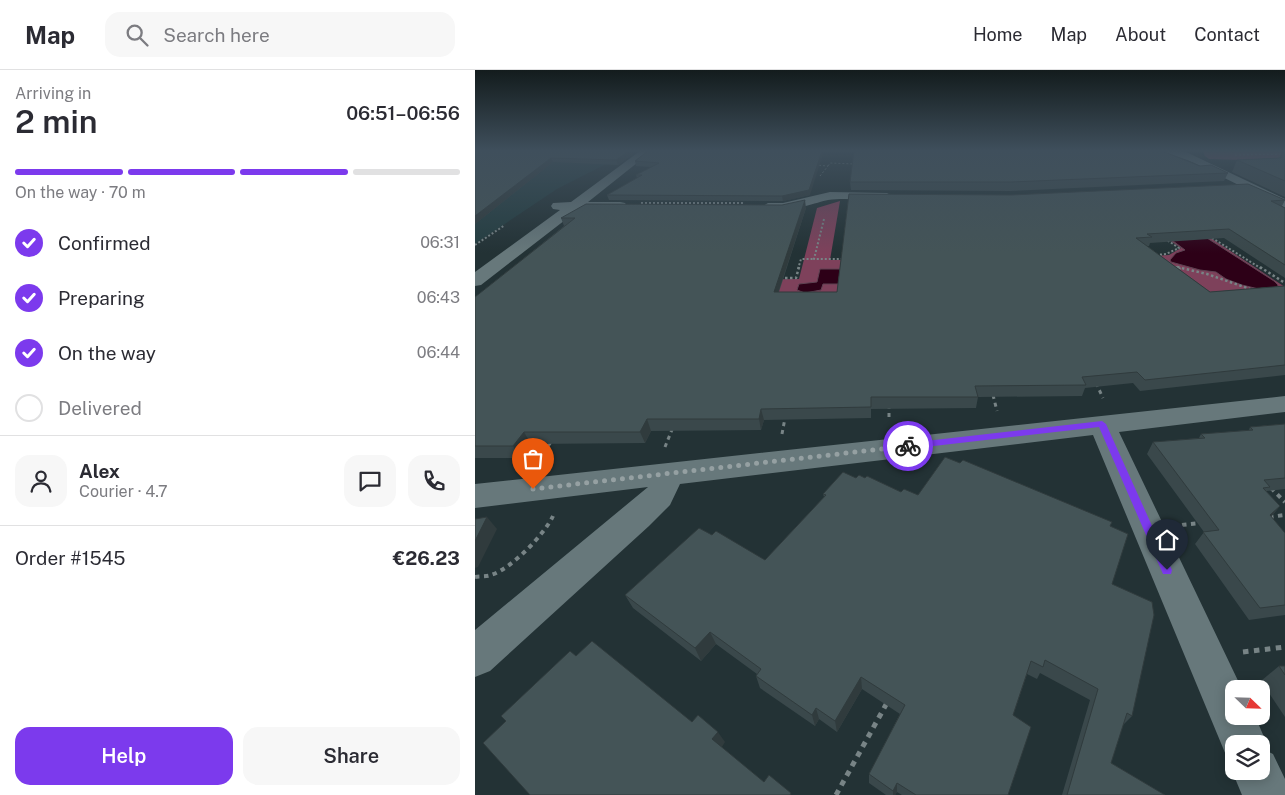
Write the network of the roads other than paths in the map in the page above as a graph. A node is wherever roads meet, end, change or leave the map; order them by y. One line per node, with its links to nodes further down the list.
1 (587, 185): 9 (street)
2 (603, 185): 10 (street)
3 (1245, 186): 4 (street); 7 (street)
4 (1217, 187)
5 (905, 197): 8 (street)
6 (636, 204): 10 (street)
7 (1285, 204)
8 (753, 205)
9 (558, 206): 10 (street); 11 (street)
10 (575, 206): 12 (street)
11 (475, 264)
12 (475, 281)
13 (1285, 404): 14 (street)
14 (1104, 415): 15 (street); 18 (street)
15 (666, 464): 16 (street); 17 (street)
16 (475, 496)
17 (475, 656)
18 (1240, 735)
19 (1260, 780): 20 (street)
20 (1267, 795)

